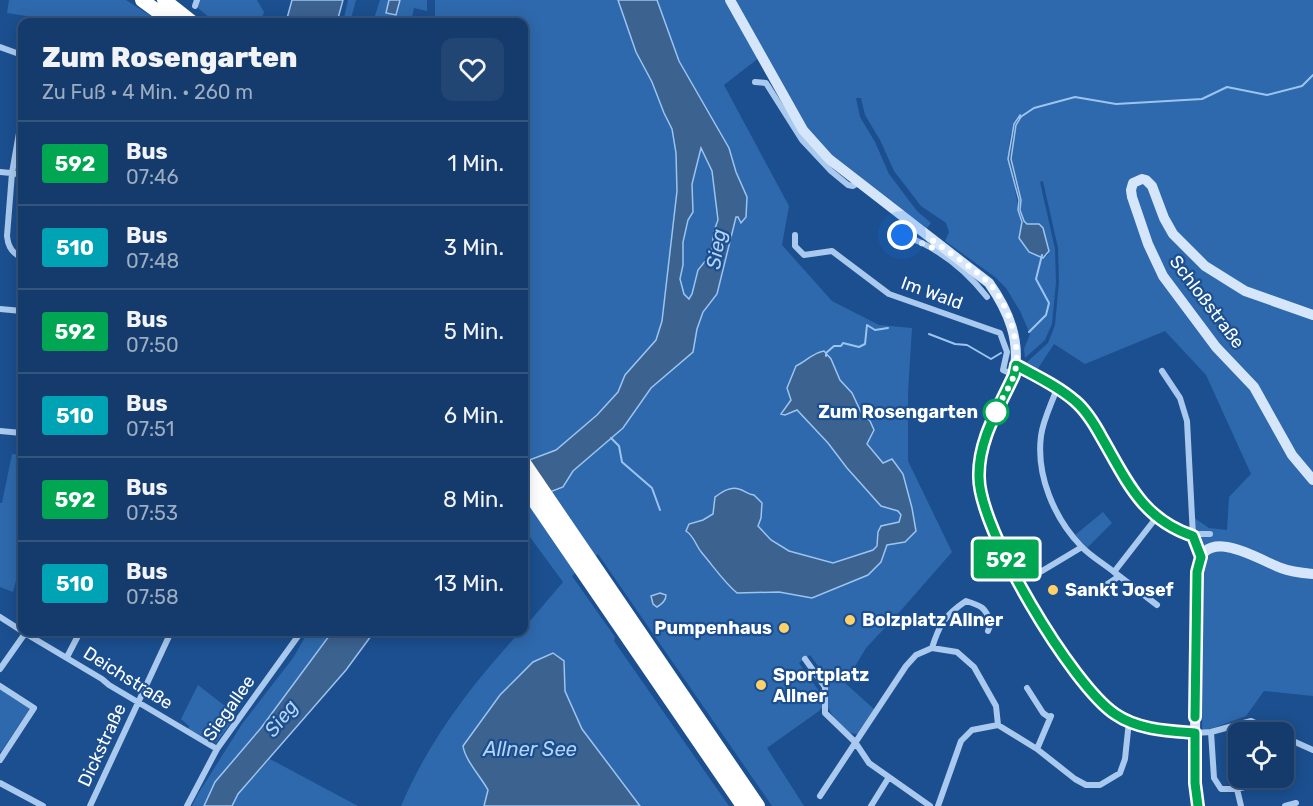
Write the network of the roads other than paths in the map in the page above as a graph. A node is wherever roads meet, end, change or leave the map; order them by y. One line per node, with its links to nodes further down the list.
1 (142, 0): 4 (highway)
2 (164, 0): 5 (highway)
3 (730, 0): 13 (main road)
4 (167, 18)
5 (187, 18)
6 (0, 47): 7 (street)
7 (18, 54)
8 (755, 82): 13 (street)
9 (18, 139): 11 (street)
10 (0, 172): 11 (street)
11 (12, 173): 12 (street); 17 (street)
12 (18, 174)
13 (858, 183): 16 (main road)
14 (795, 235): 22 (street, Im Wald)
15 (902, 235): 16 (street)
16 (932, 244): 18 (street); 22 (main road)
17 (18, 255)
18 (987, 297)
19 (0, 309): 20 (street)
20 (18, 311)
21 (1313, 315): 28 (main road, Schloßstraße)
22 (1015, 370): 24 (street); 55 (main road)
23 (1162, 371): 32 (street)
24 (1057, 388): 30 (street); 33 (street)
25 (0, 431): 26 (street)
26 (18, 433)
27 (528, 469): 76 (highway)
28 (1313, 480)
29 (528, 492): 75 (highway)
30 (1156, 518): 32 (street); 36 (street)
31 (1210, 534): 32 (street)
32 (1193, 535): 34 (street)
33 (1082, 547): 35 (street); 36 (street)
34 (1201, 557): 37 (main road); 59 (main road)
35 (1042, 571)
36 (1116, 574): 38 (street); 39 (street)
37 (1313, 574)
38 (1094, 594)
39 (1157, 604)
40 (0, 617): 41 (street, Deichstraße)
41 (18, 628)
42 (988, 631): 48 (street)
43 (21, 636): 51 (street)
44 (31, 636): 49 (street, Deichstraße)
45 (78, 636): 49 (street)
46 (169, 636): 54 (street, Dickstraße)
47 (298, 636): 62 (street, Siegallee)
48 (932, 648): 56 (street); 60 (street)
49 (67, 657): 54 (street, Deichstraße)
50 (805, 659): 60 (street)
51 (0, 669)
52 (0, 686): 65 (street)
53 (1027, 688): 63 (street)
54 (139, 702): 62 (street, Deichstraße); 73 (street, Dickstraße)
55 (1129, 721): 59 (main road); 63 (street)
56 (998, 725): 63 (street); 79 (street)
57 (1228, 727): 58 (street)
58 (1211, 732): 59 (street); 69 (street)
59 (1195, 733): 80 (main road)
60 (855, 742): 66 (street); 70 (street)
61 (1294, 742): 64 (street)
62 (217, 749): 74 (street, Siegallee)
63 (1037, 749)
64 (1313, 750)
65 (0, 760)
66 (889, 777): 77 (street); 78 (street)
67 (0, 783): 72 (street)
68 (1241, 788): 69 (street)
69 (1237, 789): 81 (street)
70 (820, 796)
71 (1296, 803): 82 (street)
72 (43, 806)
73 (90, 806)
74 (187, 806)
75 (743, 806)
76 (758, 806)
77 (871, 806)
78 (930, 806)
79 (938, 806)
80 (1198, 806)
81 (1241, 806)
82 (1285, 806)

